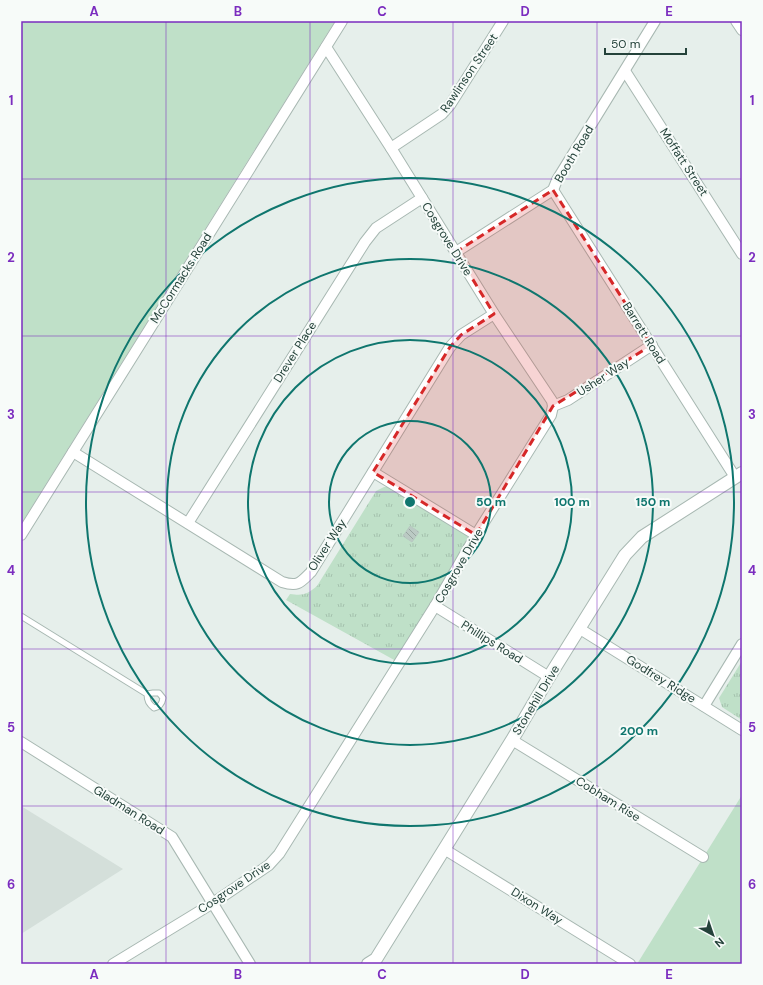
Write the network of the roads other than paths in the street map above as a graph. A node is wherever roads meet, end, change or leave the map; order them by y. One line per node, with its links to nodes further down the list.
1 (342, 21): 6 (street, McCormacks Road)
2 (503, 21): 8 (street, Rawlinson Street)
3 (656, 21): 7 (street, Booth Road)
4 (736, 21): 5 (street)
5 (742, 30)
6 (326, 47): 8 (street, Cosgrove Drive); 16 (street, McCormacks Road)
7 (625, 71): 9 (street, Booth Road); 12 (street, Moffatt Street)
8 (391, 148): 10 (street, Cosgrove Drive)
9 (553, 190): 11 (street, Booth Road); 14 (street, Barrett Road)
10 (422, 198): 11 (street, Cosgrove Drive); 19 (street, Drever Place)
11 (456, 252): 13 (street, Cosgrove Drive)
12 (742, 254)
13 (494, 314): 15 (street, Cosgrove Drive); 17 (street, Oliver Way)
14 (652, 346): 15 (street, Usher Way); 18 (street, Barrett Road)
15 (554, 406): 21 (street, Cosgrove Drive)
16 (73, 452): 19 (street, Oliver Way); 20 (street, McCormacks Road)
17 (373, 472): 19 (street, Oliver Way); 21 (street)
18 (739, 475): 24 (street, Stonehill Drive)
19 (188, 523)
20 (21, 535)
21 (476, 535): 22 (street, Cosgrove Drive)
22 (435, 606): 26 (street, Phillips Road); 34 (street, Cosgrove Drive)
23 (21, 616): 27 (lane)
24 (580, 629): 26 (street, Stonehill Drive); 28 (street, Godfrey Ridge)
25 (742, 644): 28 (street)
26 (549, 677): 30 (street, Stonehill Drive)
27 (147, 694)
28 (704, 706): 29 (street, Godfrey Ridge)
29 (742, 730)
30 (512, 740): 32 (street, Stonehill Drive); 33 (street, Cobham Rise)
31 (21, 742): 34 (street, Gladman Road)
32 (444, 849): 35 (street, Stonehill Drive); 38 (street, Dixon Way)
33 (703, 857)
34 (213, 902): 36 (street, Cosgrove Drive); 37 (street, Gladman Road)
35 (376, 962)
36 (113, 964)
37 (250, 964)
38 (630, 964)

